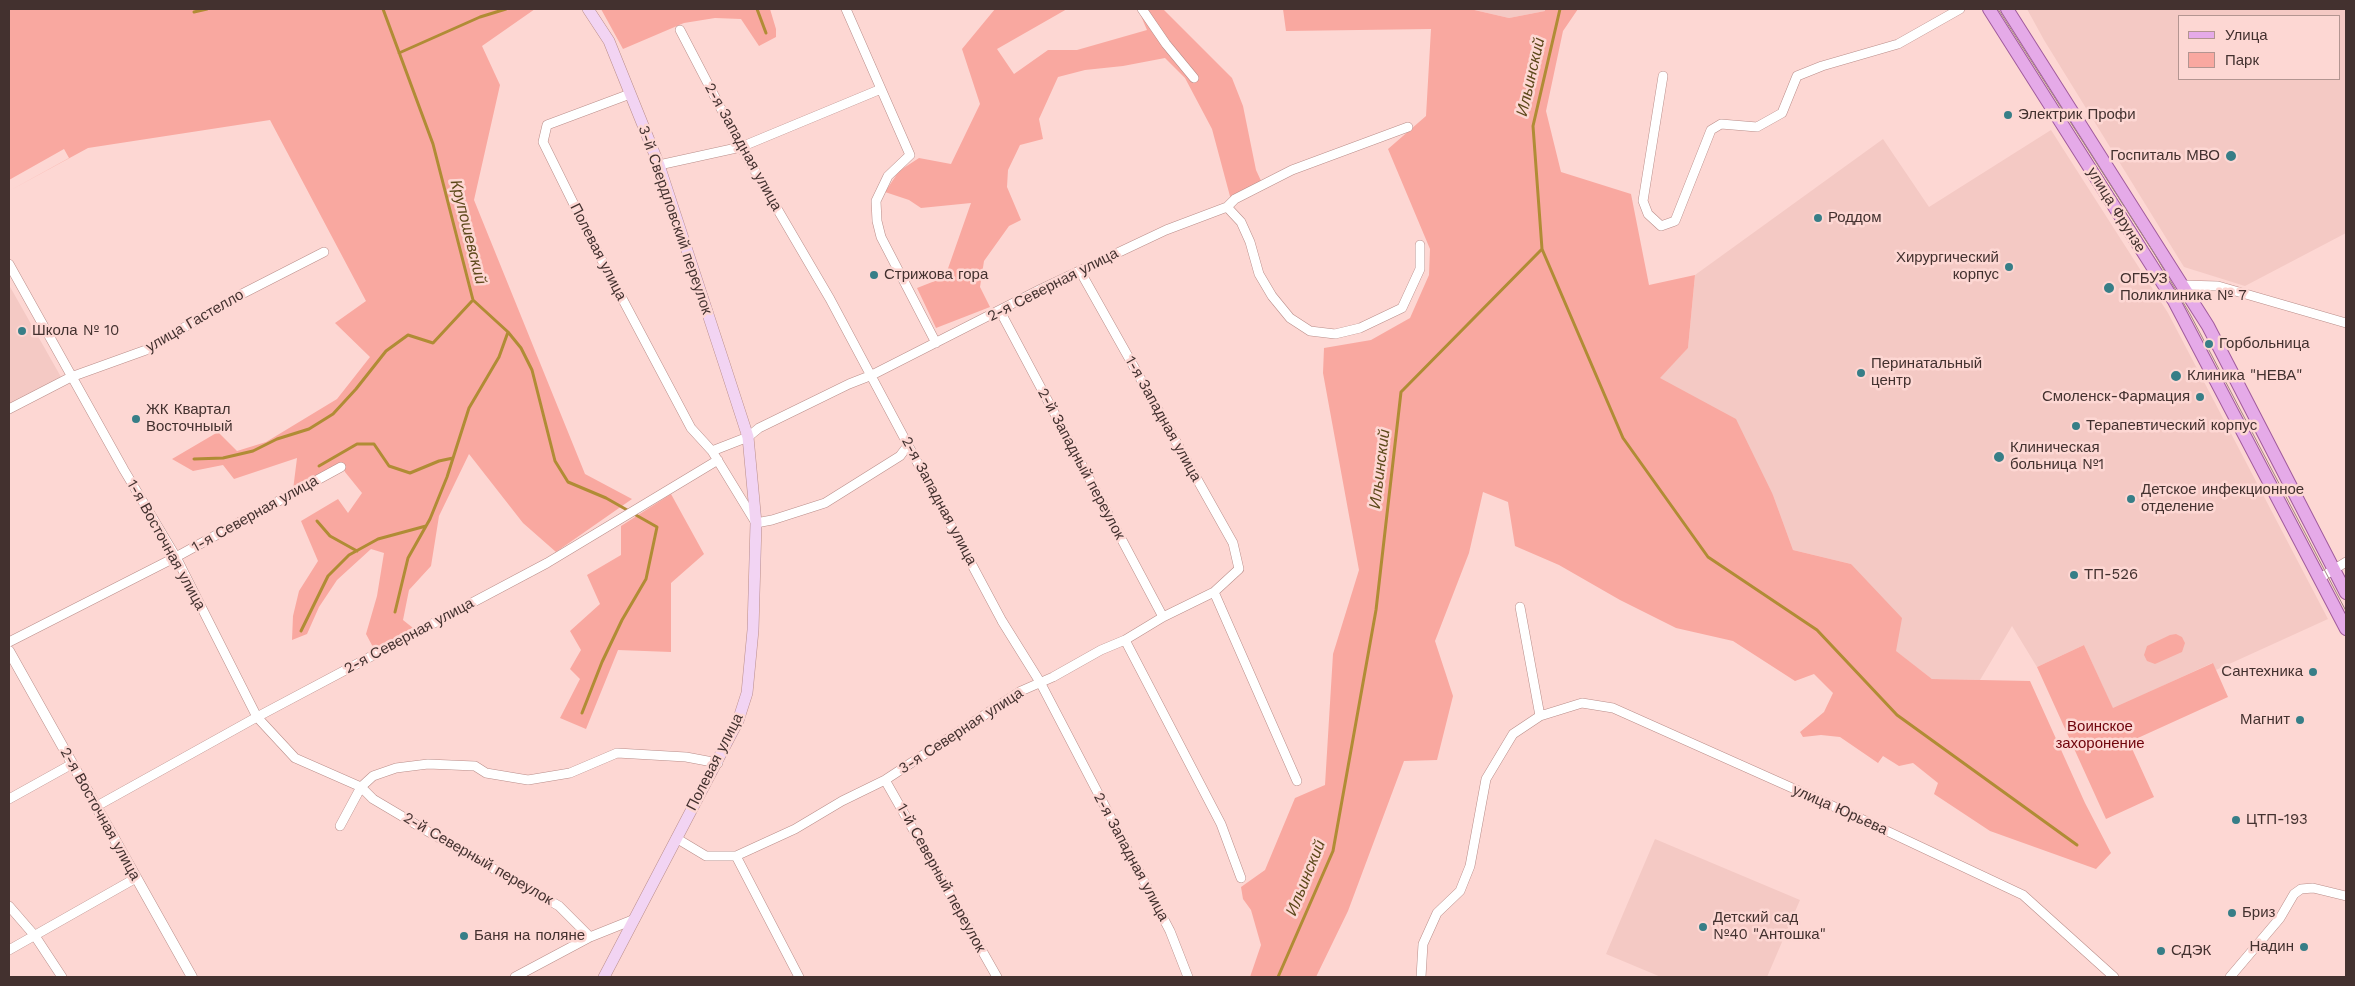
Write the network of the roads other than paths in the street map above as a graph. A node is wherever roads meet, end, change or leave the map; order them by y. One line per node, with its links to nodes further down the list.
1 (588, 9): 11 (main road, 3-й Свердловский переулок)
2 (846, 9): 10 (street)
3 (1142, 9): 9 (street)
4 (1960, 9): 8 (street)
5 (1989, 9): 37 (main road, улица Фрунзе)
6 (2007, 9): 20 (main road, улица Фрунзе)
7 (680, 30): 13 (street, 2-я Западная улица)
8 (1663, 76)
9 (1194, 78)
10 (881, 89): 13 (street); 23 (street)
11 (630, 94): 14 (main road, 3-й Свердловский переулок); 29 (street, Полевая улица)
12 (1408, 127): 15 (street, 2-я Северная улица)
13 (741, 147): 14 (street); 24 (street, 2-я Западная улица)
14 (659, 165): 27 (main road, 3-й Свердловский переулок)
15 (1227, 207): 16 (street); 19 (street, 2-я Северная улица)
16 (1420, 245)
17 (324, 252): 25 (street, улица Гастелло)
18 (9, 264): 25 (street, 1-я Восточная улица)
19 (1080, 271): 21 (street, 2-я Северная улица); 35 (street, 1-я Западная улица)
20 (2184, 285): 22 (street); 36 (main road, улица Фрунзе)
21 (1000, 311): 23 (street, 2-я Северная улица); 41 (street, 2-й Западный переулок)
22 (2346, 323)
23 (936, 343): 24 (street, 2-я Северная улица)
24 (872, 375): 27 (street, 2-я Северная улица); 28 (street, 2-я Западная улица)
25 (71, 377): 26 (street, улица Гастелло); 33 (street, 1-я Восточная улица)
26 (9, 409)
27 (748, 437): 29 (street, 2-я Северная улица); 32 (main road, Полевая улица)
28 (909, 444): 32 (street); 46 (street, 2-я Западная улица)
29 (712, 451): 30 (street)
30 (718, 460): 32 (street); 47 (street, 2-я Северная улица)
31 (341, 467): 33 (street, 1-я Северная улица)
32 (756, 523): 49 (main road, Полевая улица)
33 (176, 558): 44 (street, 1-я Северная улица); 47 (street, 1-я Восточная улица)
34 (2346, 562): 36 (street)
35 (1239, 569): 38 (street, 3-я Северная улица)
36 (2334, 570): 37 (street); 39 (main road, улица Фрунзе)
37 (2320, 578): 42 (main road, улица Фрунзе)
38 (1214, 592): 41 (street, 3-я Северная улица); 52 (street)
39 (2346, 593)
40 (1520, 607): 48 (street)
41 (1163, 617): 43 (street, 3-я Северная улица)
42 (2346, 629)
43 (1125, 640): 46 (street, 3-я Северная улица); 60 (street)
44 (9, 642)
45 (9, 651): 50 (street, 2-я Восточная улица)
46 (1040, 682): 51 (street, 3-я Северная улица); 73 (street, 2-я Западная улица)
47 (257, 716): 53 (street, 1-я Восточная улица); 55 (street, 2-я Северная улица)
48 (1540, 716): 74 (street, улица Юрьева); 75 (street, улица Юрьева)
49 (718, 763): 53 (street); 57 (main road, Полевая улица)
50 (72, 764): 54 (street); 55 (street, 2-я Восточная улица)
51 (886, 780): 58 (street, 3-я Северная улица); 72 (street, 1-й Северный переулок)
52 (1296, 781)
53 (361, 786): 56 (street); 65 (street, 2-й Северный переулок)
54 (9, 799)
55 (97, 806): 59 (street, 2-я Восточная улица)
56 (340, 826)
57 (676, 838): 58 (street, 3-я Северная улица); 63 (main road, Полевая улица)
58 (736, 856): 71 (street)
59 (136, 878): 64 (street); 68 (street, 2-я Восточная улица)
60 (1241, 878)
61 (2346, 896): 76 (street)
62 (9, 906): 64 (street)
63 (635, 919): 65 (street); 70 (main road, Полевая улица)
64 (35, 936): 66 (street); 67 (street)
65 (590, 937): 69 (street)
66 (9, 950)
67 (62, 977)
68 (192, 977)
69 (515, 977)
70 (604, 977)
71 (799, 977)
72 (996, 977)
73 (1188, 977)
74 (1422, 977)
75 (2114, 977)
76 (2230, 977)

